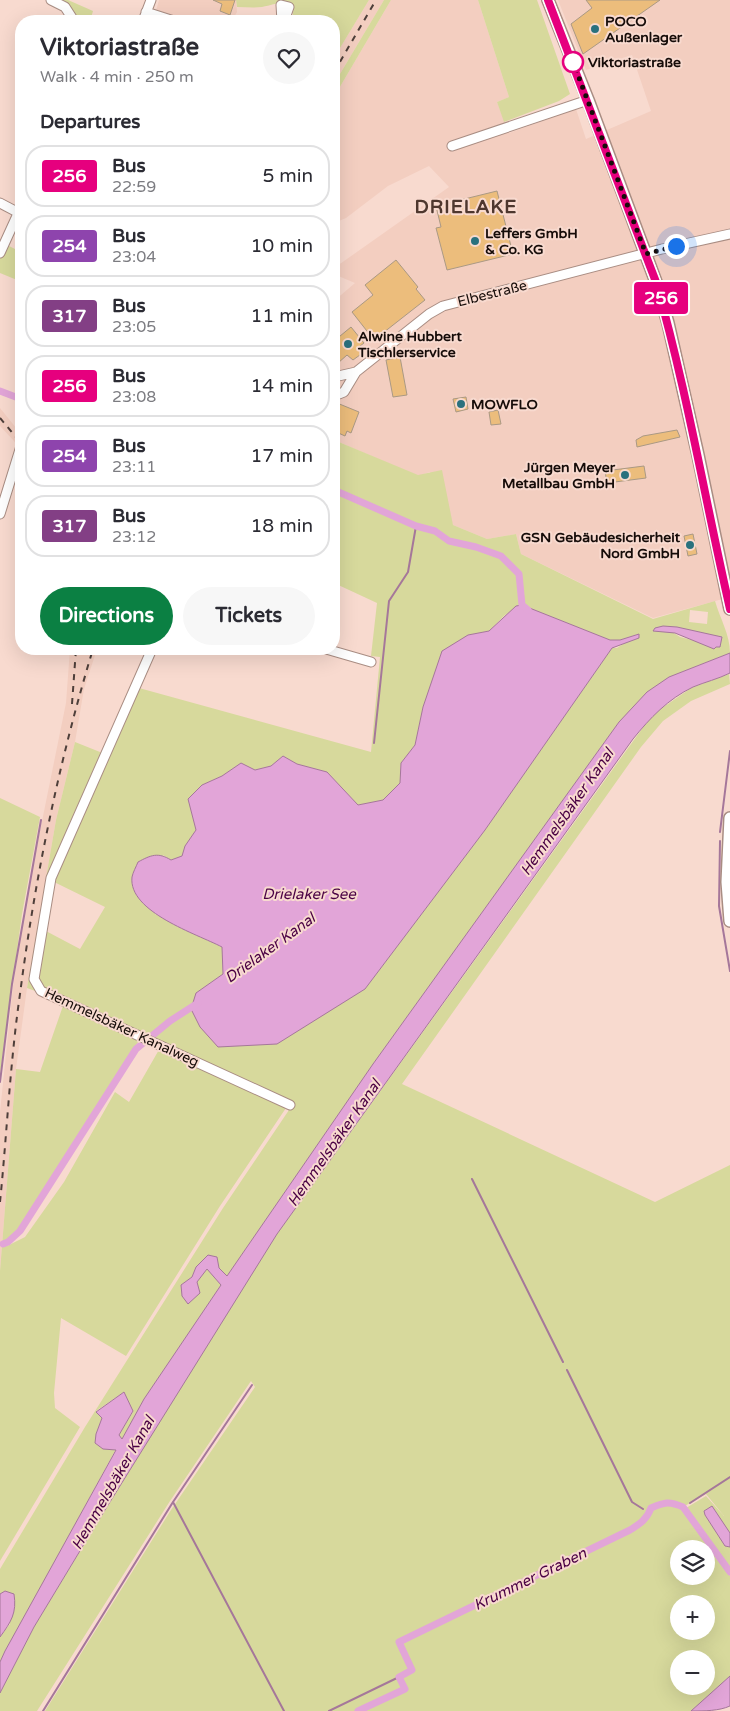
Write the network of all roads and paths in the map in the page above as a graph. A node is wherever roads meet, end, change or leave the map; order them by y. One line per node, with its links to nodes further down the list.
1 (51, 0): 4 (street)
2 (151, 0): 5 (street)
3 (548, 0): 6 (main road)
4 (70, 15)
5 (145, 15)
6 (588, 100): 7 (street); 13 (main road)
7 (452, 146)
8 (0, 203): 9 (street)
9 (15, 208)
10 (15, 221): 12 (street)
11 (730, 234): 13 (street, Elbestraße)
12 (0, 253)
13 (646, 254): 14 (street, Elbestraße); 20 (main road)
14 (356, 372): 15 (street, Elbestraße); 16 (street, Elbestraße)
15 (340, 374)
16 (340, 393)
17 (15, 463): 18 (street)
18 (2, 500): 19 (street)
19 (0, 514)
20 (730, 609)
21 (340, 653): 23 (street)
22 (149, 655): 26 (street, Hemmelsbäker Kanalweg)
23 (371, 662)
24 (730, 818): 25 (main road)
25 (730, 922)
26 (290, 1105)

